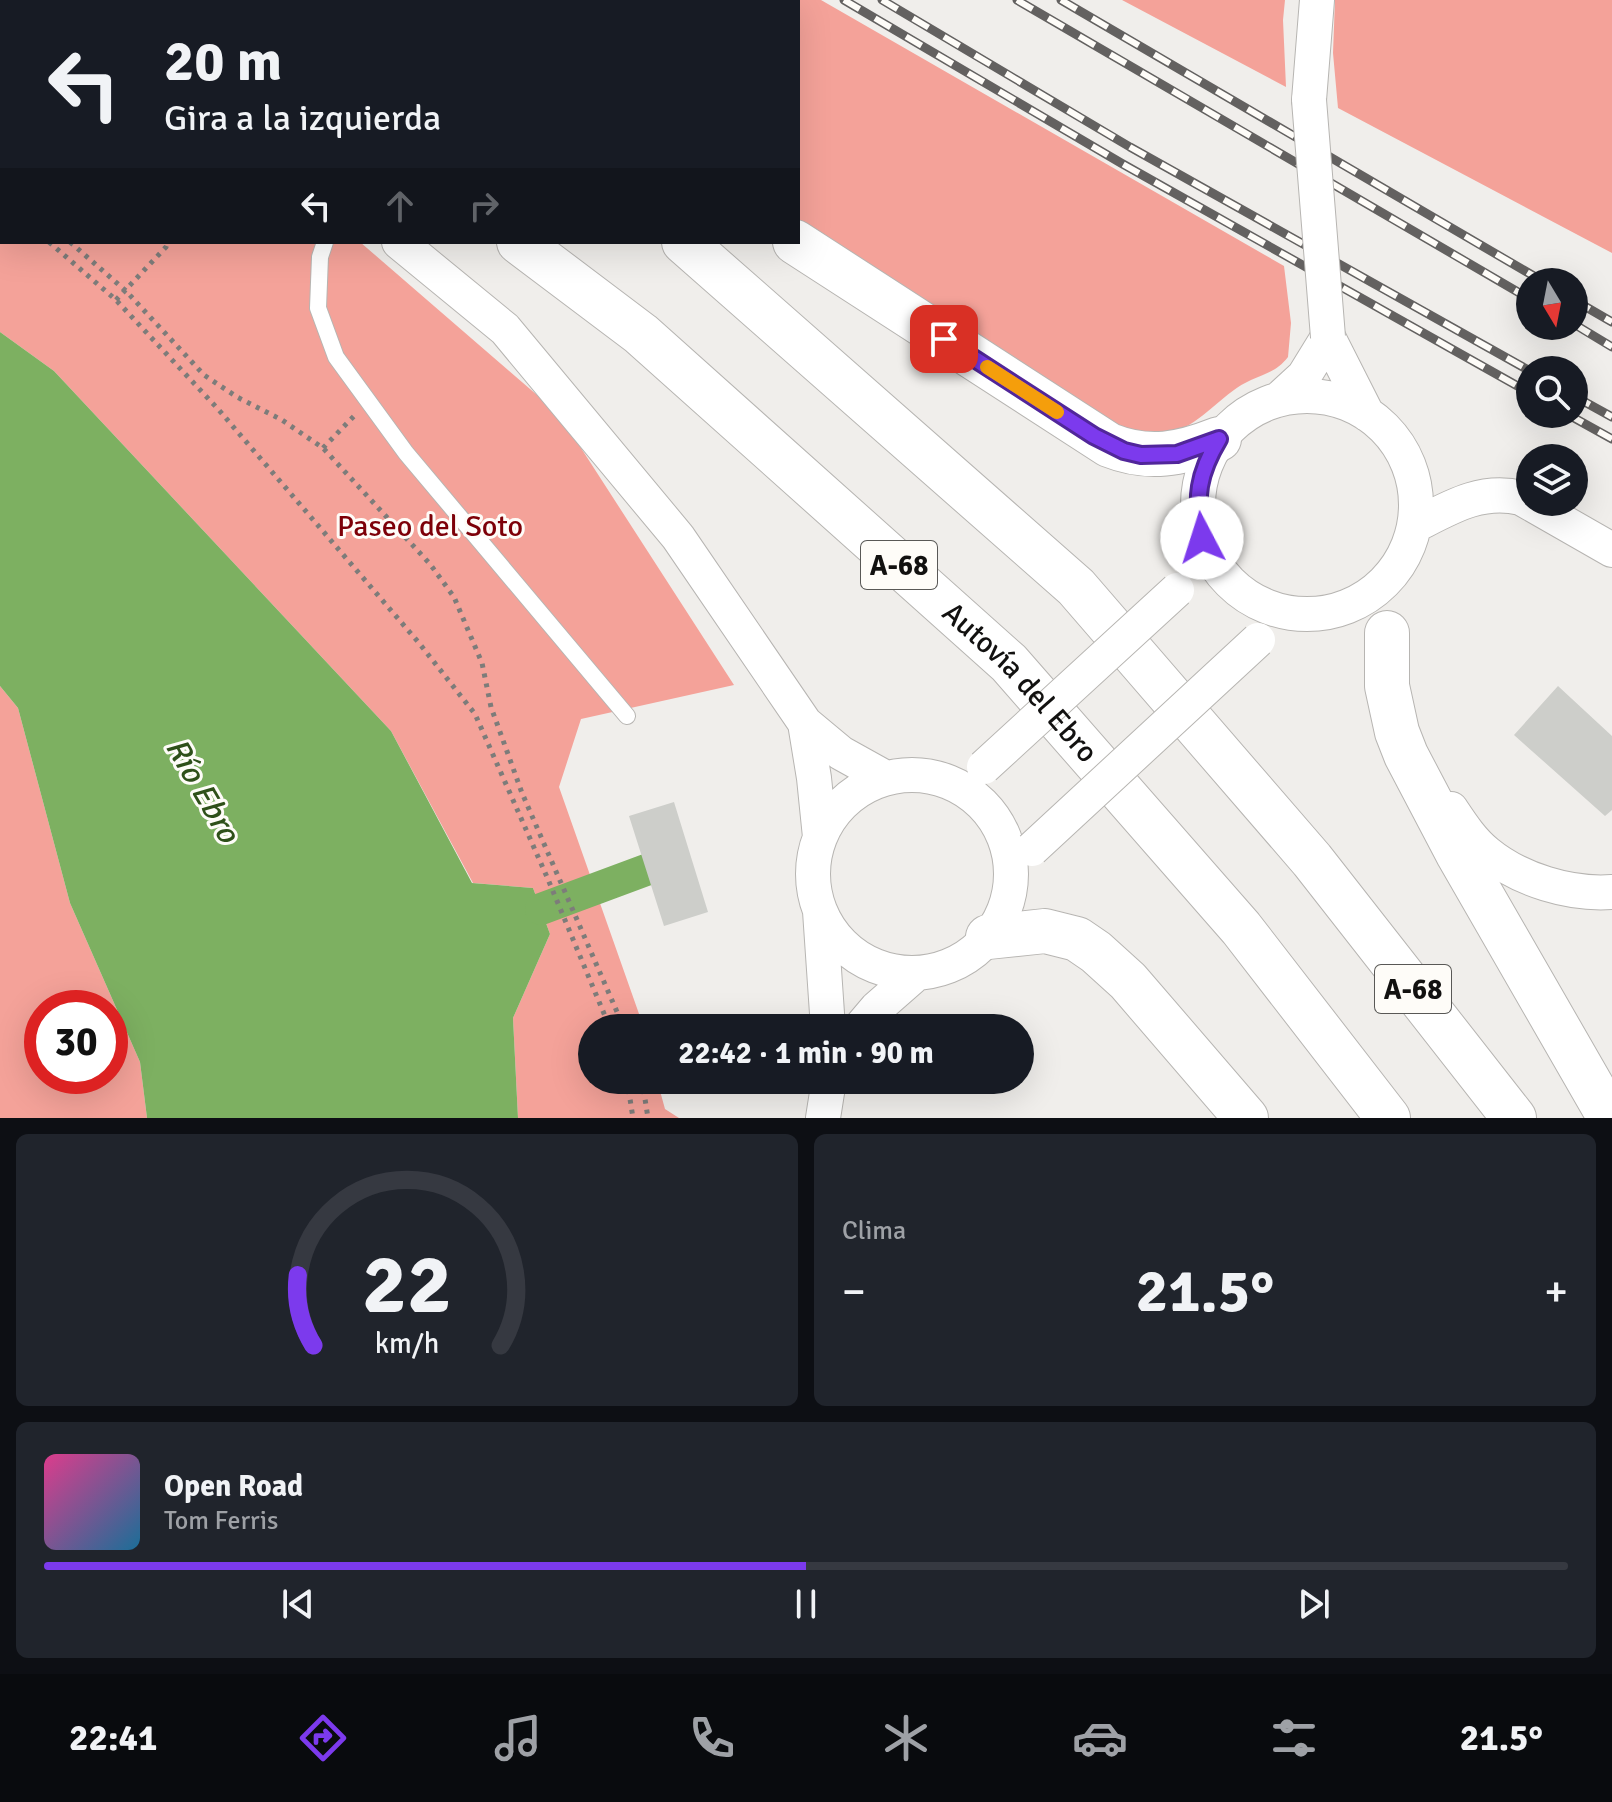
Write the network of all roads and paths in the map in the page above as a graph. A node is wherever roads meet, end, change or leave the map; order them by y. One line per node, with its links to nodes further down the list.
1 (1317, 0): 12 (street, bridge)
2 (51, 244): 11 (path)
3 (72, 244): 10 (path)
4 (167, 244): 10 (path)
5 (324, 244): 14 (lane)
6 (401, 244): 25 (street)
7 (522, 244): 45 (highway, Autovía del Ebro / A-68)
8 (686, 244): 46 (highway, A-68)
9 (798, 244): 16 (highway)
10 (126, 291): 11 (path); 17 (path)
11 (116, 300): 34 (path)
12 (1328, 337): 13 (street); 15 (street)
13 (1279, 399): 15 (street); 16 (street)
14 (368, 401): 17 (path); 24 (lane)
15 (1367, 414): 18 (street)
16 (1219, 439): 19 (street)
17 (323, 448): 35 (path)
18 (1414, 526): 20 (street); 21 (street)
19 (1202, 538): 22 (street); 27 (street, bridge)
20 (1612, 550)
21 (1399, 563): 22 (street); 23 (street)
22 (1307, 614): 29 (street, bridge)
23 (1387, 633): 30 (street); 47 (highway)
24 (627, 716)
25 (805, 723): 26 (street); 28 (street)
26 (886, 778): 27 (street); 28 (street)
27 (950, 783): 29 (street)
28 (820, 837): 31 (street)
29 (1011, 879): 32 (street)
30 (1612, 892)
31 (820, 911): 33 (street); 36 (street)
32 (988, 937): 33 (street); 44 (highway)
33 (917, 973): 37 (street)
34 (604, 1014)
35 (618, 1014)
36 (827, 1014)
37 (872, 1014)
38 (629, 1094): 41 (path)
39 (644, 1094): 42 (path)
40 (827, 1094): 43 (street)
41 (633, 1118)
42 (648, 1118)
43 (823, 1118)
44 (1246, 1118)
45 (1388, 1118)
46 (1514, 1118)
47 (1610, 1118)

